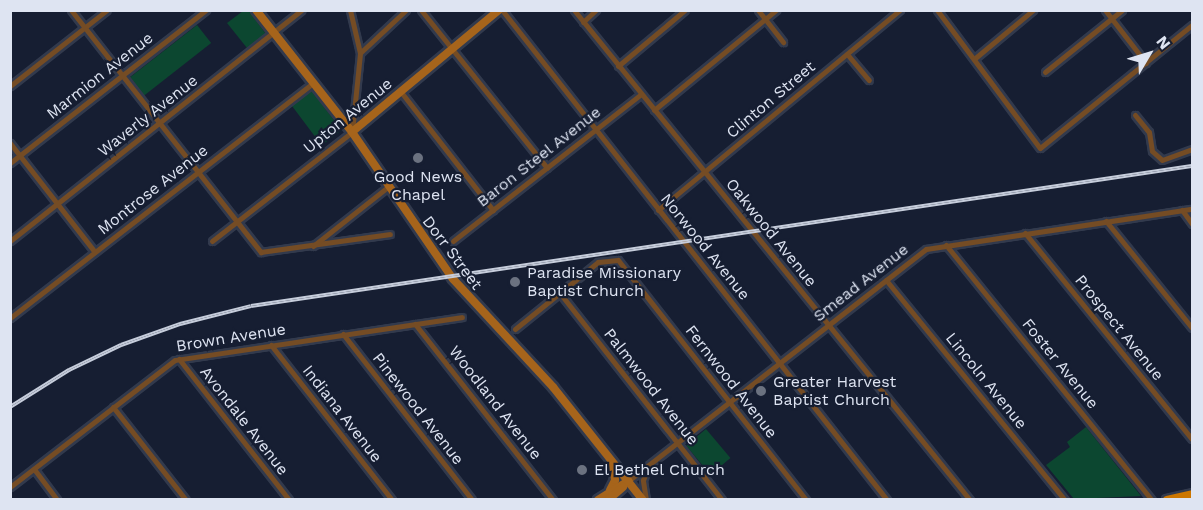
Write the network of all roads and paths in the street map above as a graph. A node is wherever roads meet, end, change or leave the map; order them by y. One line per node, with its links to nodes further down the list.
1 (71, 10): 24 (street)
2 (107, 10): 24 (street)
3 (206, 10): 34 (street, Marmion Avenue)
4 (256, 10): 25 (main road, Dorr Street)
5 (301, 10): 25 (street, Waverly Avenue)
6 (350, 10): 28 (street)
7 (406, 10): 28 (street)
8 (422, 10): 27 (street)
9 (500, 10): 27 (main road, Upton Avenue); 43 (street, Norwood Avenue)
10 (574, 10): 22 (street, Oakwood Avenue)
11 (596, 10): 22 (street)
12 (685, 10): 32 (street)
13 (758, 10): 20 (street)
14 (776, 10): 20 (street)
15 (900, 10): 29 (street, Clinton Street)
16 (937, 10): 30 (street)
17 (1033, 10): 30 (street)
18 (1105, 10): 21 (street)
19 (1122, 10): 21 (street)
20 (765, 19): 26 (street); 40 (street)
21 (1112, 19): 31 (street); 33 (street)
22 (583, 22): 32 (street, Oakwood Avenue)
23 (1192, 25): 31 (street)
24 (84, 28): 34 (street); 37 (street)
25 (275, 34): 36 (main road, Dorr Street); 42 (street, Waverly Avenue)
26 (783, 42)
27 (453, 49): 38 (main road, Upton Avenue); 49 (street)
28 (360, 53): 44 (street)
29 (847, 54): 35 (street); 51 (street, Clinton Street)
30 (974, 59): 31 (street)
31 (1146, 63)
32 (618, 66): 39 (street, Oakwood Avenue)
33 (1045, 72)
34 (122, 76): 42 (street); 47 (street, Marmion Avenue)
35 (869, 80)
36 (313, 83): 44 (main road, Dorr Street); 50 (street, Montrose Avenue)
37 (10, 86)
38 (401, 92): 44 (main road, Upton Avenue); 55 (street)
39 (641, 94): 40 (street, Oakwood Avenue); 43 (street, Baron Steel Avenue)
40 (654, 110): 51 (street, Oakwood Avenue)
41 (1135, 115): 46 (street)
42 (160, 124): 50 (street); 53 (street, Waverly Avenue)
43 (596, 130): 49 (street, Baron Steel Avenue); 56 (street, Norwood Avenue)
44 (352, 132): 52 (main road, Dorr Street); 58 (street, Upton Avenue)
45 (10, 143): 47 (street)
46 (1192, 149)
47 (20, 156): 48 (street, Marmion Avenue); 53 (street)
48 (10, 163)
49 (547, 168): 55 (street, Baron Steel Avenue)
50 (198, 172): 58 (street); 68 (street, Montrose Avenue)
51 (704, 172): 56 (street, Clinton Street); 74 (street, Oakwood Avenue)
52 (389, 186): 67 (street); 85 (main road, Dorr Street)
53 (57, 204): 63 (street, Waverly Avenue); 68 (street)
54 (1192, 209): 57 (street, Smead Avenue)
55 (493, 210): 65 (street, Baron Steel Avenue)
56 (658, 210): 80 (street, Norwood Avenue)
57 (1182, 210): 59 (street, Smead Avenue); 60 (street)
58 (237, 221): 64 (street, Upton Avenue); 67 (street)
59 (1106, 221): 61 (street, Smead Avenue); 75 (street)
60 (1192, 224)
61 (1025, 233): 66 (street, Smead Avenue); 83 (street, Prospect Avenue)
62 (390, 234): 67 (street)
63 (10, 241)
64 (212, 241)
65 (453, 241)
66 (946, 245): 69 (street, Smead Avenue); 106 (street, Foster Avenue)
67 (312, 247)
68 (95, 252): 72 (street, Montrose Avenue)
69 (886, 280): 74 (street, Smead Avenue); 105 (street, Lincoln Avenue)
70 (559, 292): 76 (street); 81 (street, Fernwood Avenue); 84 (street, Palmwood Avenue)
71 (462, 317): 73 (street, Brown Avenue)
72 (10, 318)
73 (415, 324): 77 (street, Brown Avenue); 97 (street, Woodland Avenue)
74 (829, 326): 80 (street, Smead Avenue); 104 (street, Oakwood Avenue)
75 (1192, 328)
76 (515, 329)
77 (343, 334): 78 (street, Brown Avenue); 96 (street, Pinewood Avenue)
78 (271, 345): 79 (street, Brown Avenue); 95 (street, Indiana Avenue)
79 (179, 359): 82 (street, Brown Avenue); 94 (street, Avondale Avenue)
80 (781, 363): 81 (street, Smead Avenue); 103 (street, Norwood Avenue)
81 (730, 403): 84 (street, Smead Avenue); 102 (street, Fernwood Avenue)
82 (113, 407): 87 (street, Brown Avenue); 93 (street)
83 (1192, 440)
84 (678, 443): 86 (street, Smead Avenue); 101 (street, Palmwood Avenue)
85 (613, 463): 88 (main road, Dorr Street); 90 (main road)
86 (649, 465): 88 (street, Smead Avenue); 100 (street)
87 (34, 469): 89 (street, Brown Avenue); 92 (street)
88 (628, 481): 90 (main road, Smead Avenue); 99 (main road, Smead Avenue); 100 (main road, Dorr Street)
89 (10, 487)
90 (610, 490): 98 (main road, Smead Avenue)
91 (1192, 494): 107 (main road)
92 (57, 500)
93 (186, 500)
94 (289, 500)
95 (392, 500)
96 (472, 500)
97 (553, 500)
98 (598, 500)
99 (608, 500)
100 (645, 500)
101 (722, 500)
102 (806, 500)
103 (887, 500)
104 (970, 500)
105 (1065, 500)
106 (1152, 500)
107 (1167, 500)

